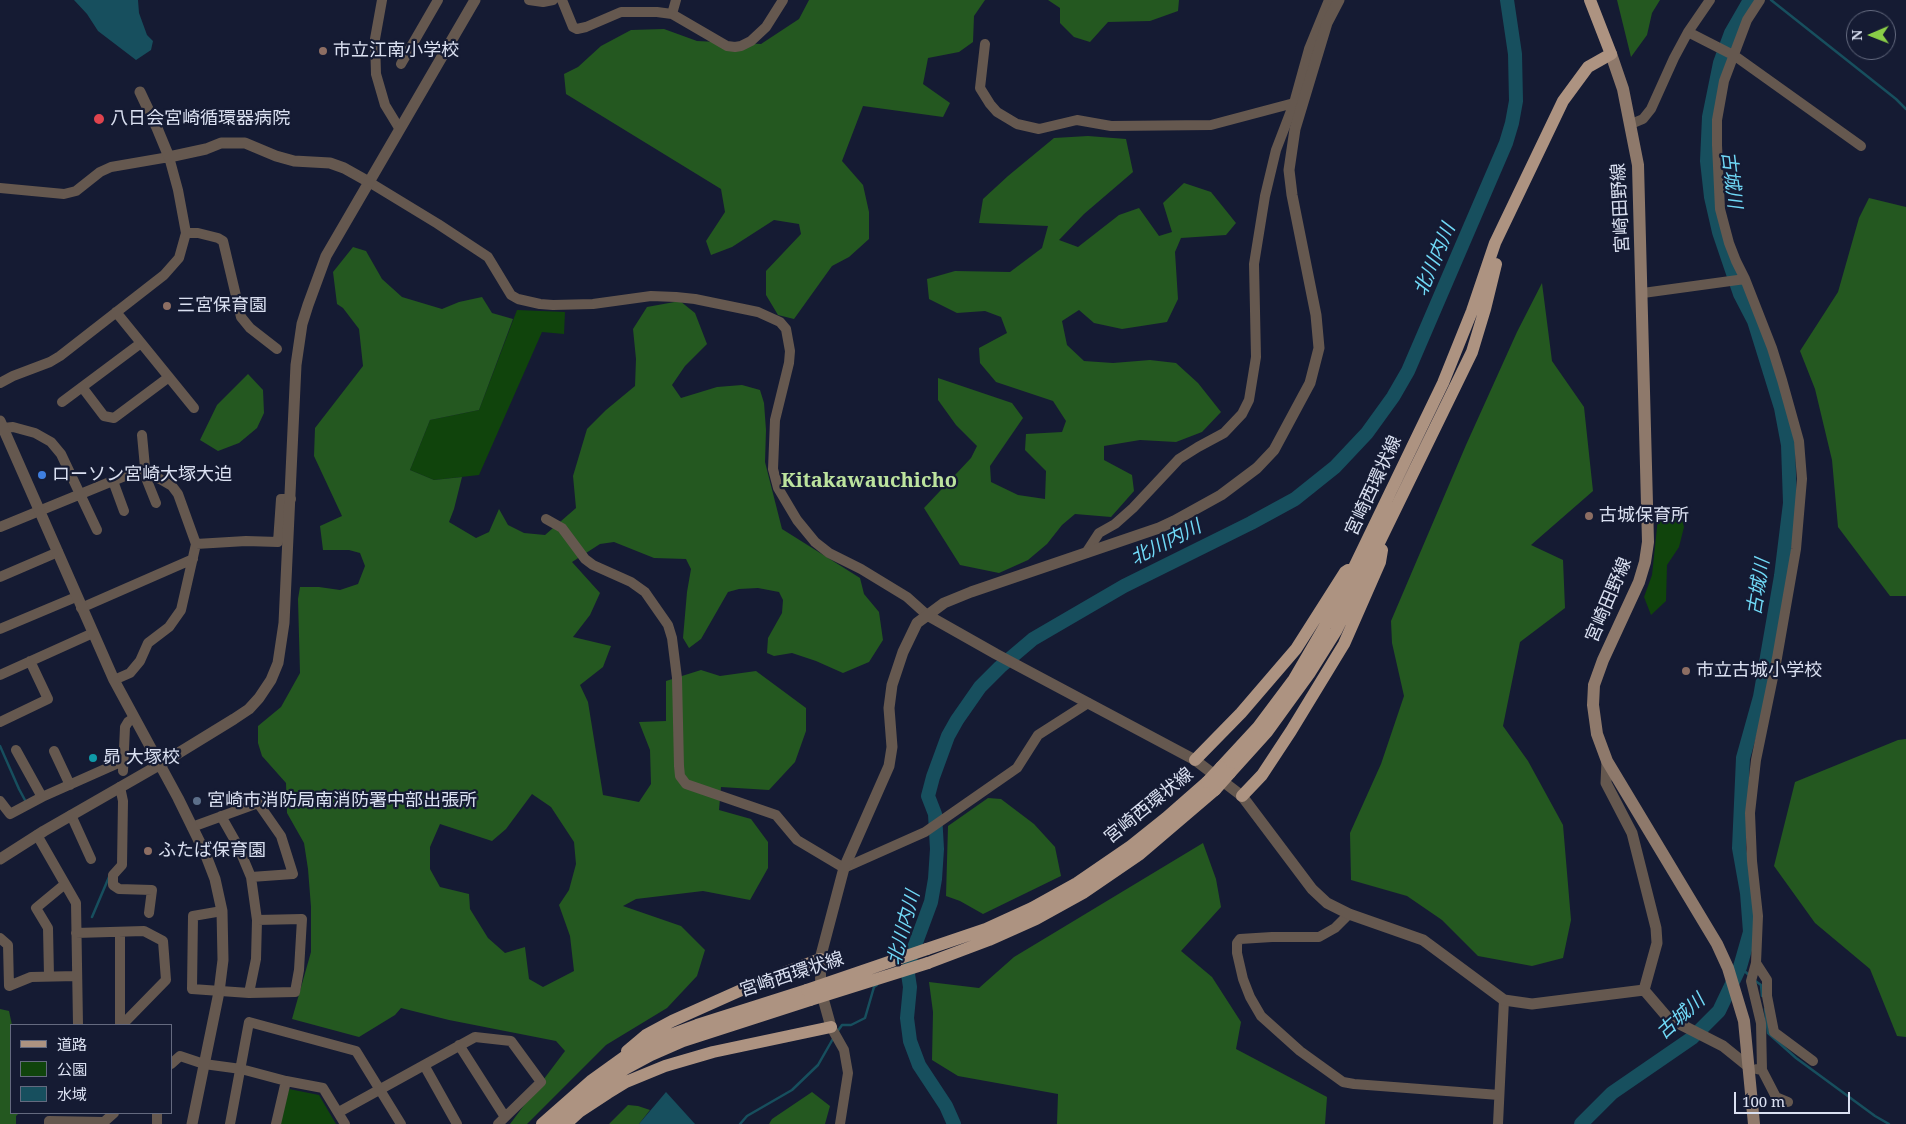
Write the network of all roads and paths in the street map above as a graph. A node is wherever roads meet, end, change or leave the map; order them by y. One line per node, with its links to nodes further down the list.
1 (382, 0): 23 (street)
2 (438, 0): 19 (street)
3 (475, 0): 23 (street)
4 (529, 0): 5 (street)
5 (553, 0)
6 (562, 0): 14 (street)
7 (676, 0): 14 (street)
8 (784, 0): 14 (street)
9 (1328, 0): 21 (street)
10 (1339, 0): 55 (street)
11 (1590, 0): 17 (main road)
12 (1710, 0): 15 (street)
13 (1760, 0): 18 (street)
14 (672, 14)
15 (1688, 32): 18 (street); 22 (street)
16 (985, 44): 21 (street)
17 (1611, 54): 22 (main road, 宮崎田野線); 28 (main road, 宮崎西環状線)
18 (1735, 56): 24 (street); 30 (street)
19 (401, 64)
20 (140, 92): 25 (street)
21 (1294, 103): 55 (street)
22 (1631, 124): 31 (main road, 宮崎田野線)
23 (399, 128): 26 (street)
24 (1861, 146)
25 (168, 157): 26 (street); 27 (street); 29 (street)
26 (369, 182): 45 (street); 61 (street)
27 (0, 188)
28 (1505, 225): 52 (main road, 宮崎西環状線); 57 (main road, 宮崎西環状線)
29 (186, 233): 32 (street); 34 (street)
30 (1745, 278): 31 (street); 99 (street)
31 (1643, 293): 73 (main road, 宮崎田野線)
32 (116, 312): 33 (street); 36 (street)
33 (141, 343): 35 (street); 37 (street)
34 (277, 349)
35 (169, 377): 37 (street); 39 (street)
36 (0, 383)
37 (82, 387): 38 (street)
38 (62, 402)
39 (194, 408)
40 (2, 424): 44 (street); 47 (street)
41 (142, 435): 42 (street)
42 (146, 474): 43 (street); 46 (street); 53 (street)
43 (112, 481): 44 (street); 48 (street)
44 (81, 495): 47 (street); 51 (street)
45 (291, 499): 53 (street); 74 (street)
46 (156, 503)
47 (40, 511): 50 (street); 54 (street)
48 (124, 511)
49 (546, 518): 88 (street)
50 (0, 527)
51 (97, 530)
52 (1384, 535): 75 (main road, 宮崎西環状線); 79 (main road)
53 (196, 544): 56 (street)
54 (58, 552): 58 (street); 59 (street)
55 (1086, 552): 61 (street)
56 (193, 559): 60 (street); 66 (street)
57 (1357, 564): 72 (main road); 75 (main road, 宮崎西環状線)
58 (0, 577)
59 (76, 597): 60 (street); 62 (street)
60 (81, 608): 63 (street)
61 (928, 615): 67 (street); 88 (street)
62 (0, 628)
63 (93, 633): 64 (street); 66 (street)
64 (30, 660): 65 (street); 69 (street)
65 (0, 675)
66 (114, 680): 68 (street)
67 (1088, 703): 72 (street); 88 (street)
68 (134, 718): 74 (street); 76 (street)
69 (0, 722)
70 (16, 750): 80 (street)
71 (54, 751): 76 (street)
72 (1195, 760): 79 (street)
73 (1607, 761): 102 (street); 117 (main road, 宮崎田野線)
74 (159, 765): 78 (street); 84 (street)
75 (1225, 770): 77 (main road, 宮崎西環状線, bridge)
76 (70, 785): 80 (street)
77 (1211, 786): 105 (main road, 宮崎西環状線, bridge); 105 (main road, 宮崎西環状線, bridge)
78 (120, 787): 82 (street); 92 (street)
79 (1242, 796): 93 (street)
80 (42, 797): 81 (street)
81 (0, 802)
82 (71, 815): 85 (street); 87 (street)
83 (221, 816): 84 (street); 89 (street); 89 (street)
84 (192, 827): 91 (street)
85 (37, 835): 86 (street); 90 (street)
86 (0, 859)
87 (91, 859)
88 (844, 868): 98 (street)
89 (251, 877): 94 (street)
90 (65, 884): 96 (street); 100 (street)
91 (222, 911): 103 (street); 103 (street)
92 (149, 913)
93 (1349, 914): 106 (street); 122 (street)
94 (257, 920): 104 (street); 104 (street)
95 (120, 932): 96 (street); 108 (street); 109 (street)
96 (76, 933): 101 (street)
97 (0, 938): 100 (street)
98 (820, 959): 110 (street); 112 (main road)
99 (1756, 963): 113 (street); 119 (street)
100 (49, 976): 101 (street)
101 (77, 976): 107 (street)
102 (1644, 990): 106 (street); 117 (street)
103 (219, 992): 104 (street); 115 (street)
104 (249, 993)
105 (808, 995): 112 (main road, 宮崎西環状線); 135 (main road, 宮崎西環状線)
106 (1504, 1000): 122 (street)
107 (78, 1024)
108 (121, 1024)
109 (122, 1024)
110 (831, 1027): 136 (main road); 137 (street)
111 (459, 1045): 116 (street); 126 (street); 126 (street)
112 (624, 1058): 134 (main road, 宮崎西環状線)
113 (1813, 1061)
114 (172, 1063): 115 (street)
115 (204, 1064): 118 (street); 128 (street)
116 (424, 1065): 121 (street); 133 (street)
117 (1749, 1067): 119 (street); 139 (main road, 宮崎田野線)
118 (241, 1068): 120 (street); 121 (street); 129 (street)
119 (1762, 1070): 123 (street)
120 (286, 1081): 124 (street); 130 (street)
121 (380, 1089): 124 (street); 132 (street)
122 (1499, 1095): 138 (street)
123 (1788, 1102)
124 (339, 1112): 131 (street)
125 (113, 1114): 127 (street)
126 (501, 1120)
127 (49, 1124)
128 (192, 1124)
129 (230, 1124)
130 (276, 1124)
131 (345, 1124)
132 (401, 1124)
133 (457, 1124)
134 (542, 1124)
135 (556, 1124)
136 (566, 1124)
137 (840, 1124)
138 (1498, 1124)
139 (1754, 1124)

